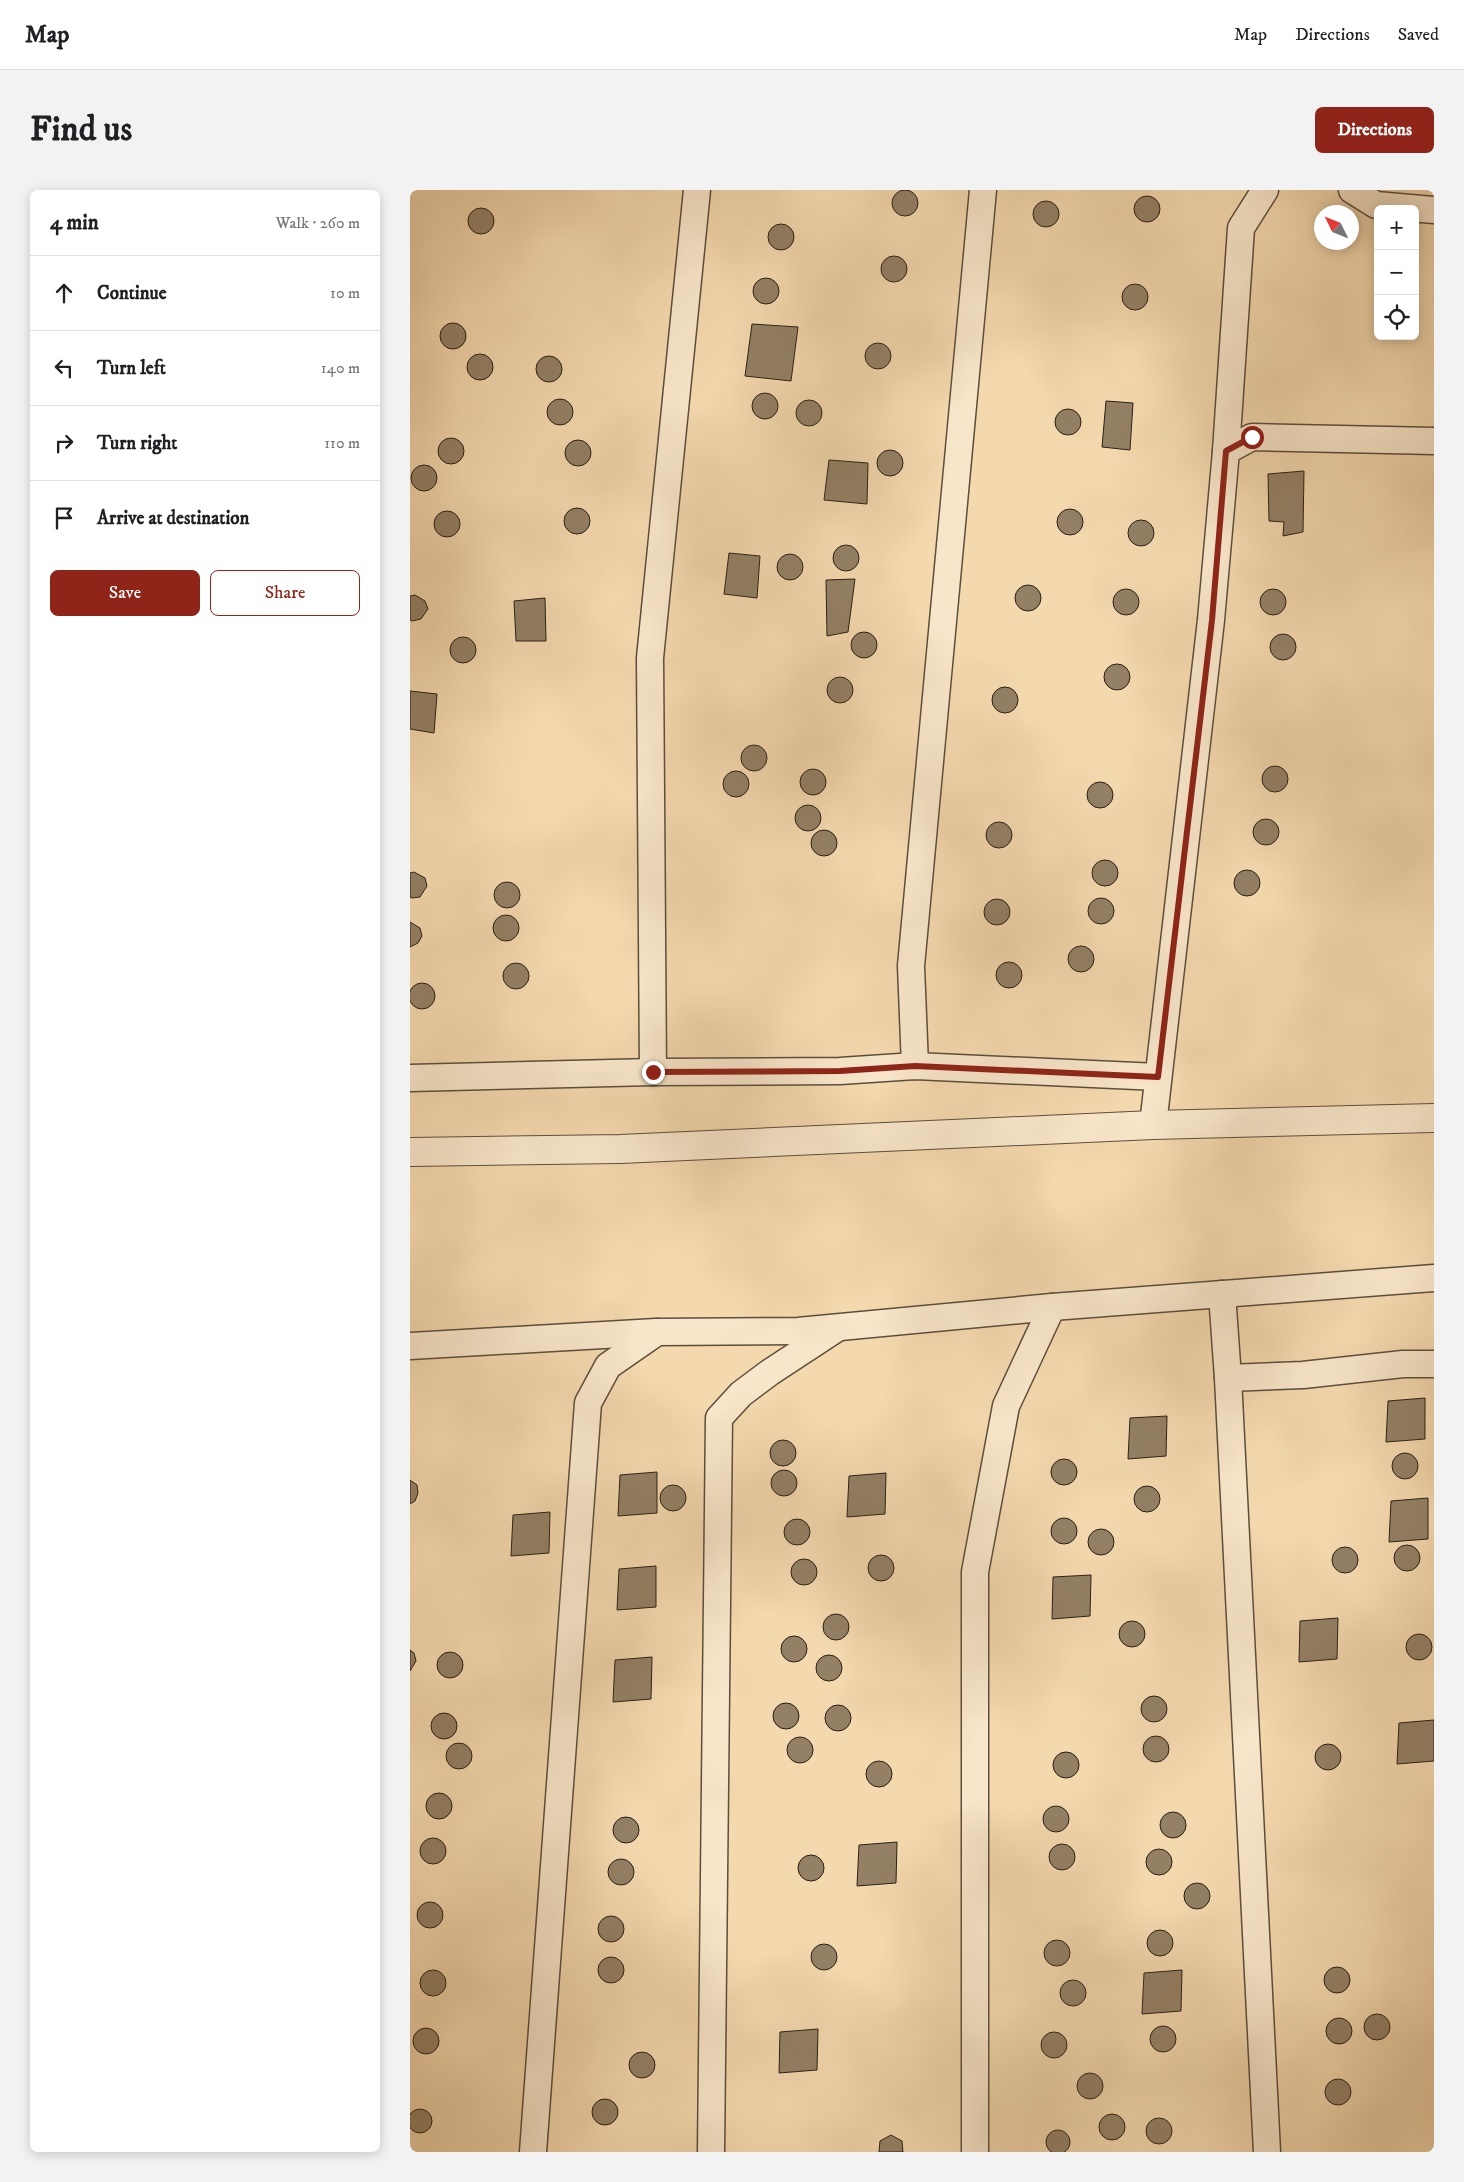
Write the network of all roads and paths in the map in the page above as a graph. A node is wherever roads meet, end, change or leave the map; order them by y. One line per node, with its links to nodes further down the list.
1 (697, 190): 9 (street)
2 (983, 190): 8 (street)
3 (1265, 190): 7 (street)
4 (1352, 190): 5 (street)
5 (1434, 210)
6 (1434, 441): 7 (street)
7 (1226, 451): 10 (street)
8 (915, 1066): 9 (street); 10 (street)
9 (653, 1072): 11 (street)
10 (1158, 1077): 13 (street)
11 (410, 1078)
12 (1434, 1118): 13 (street)
13 (1153, 1125): 14 (street)
14 (410, 1152)
15 (1434, 1278): 16 (street)
16 (1222, 1294): 17 (street); 22 (street)
17 (1052, 1307): 18 (street); 25 (street)
18 (839, 1327): 19 (street); 24 (street)
19 (657, 1332): 20 (street); 23 (street)
20 (410, 1346)
21 (1434, 1364): 22 (street)
22 (1228, 1378): 26 (street)
23 (533, 2152)
24 (711, 2152)
25 (975, 2152)
26 (1267, 2152)

